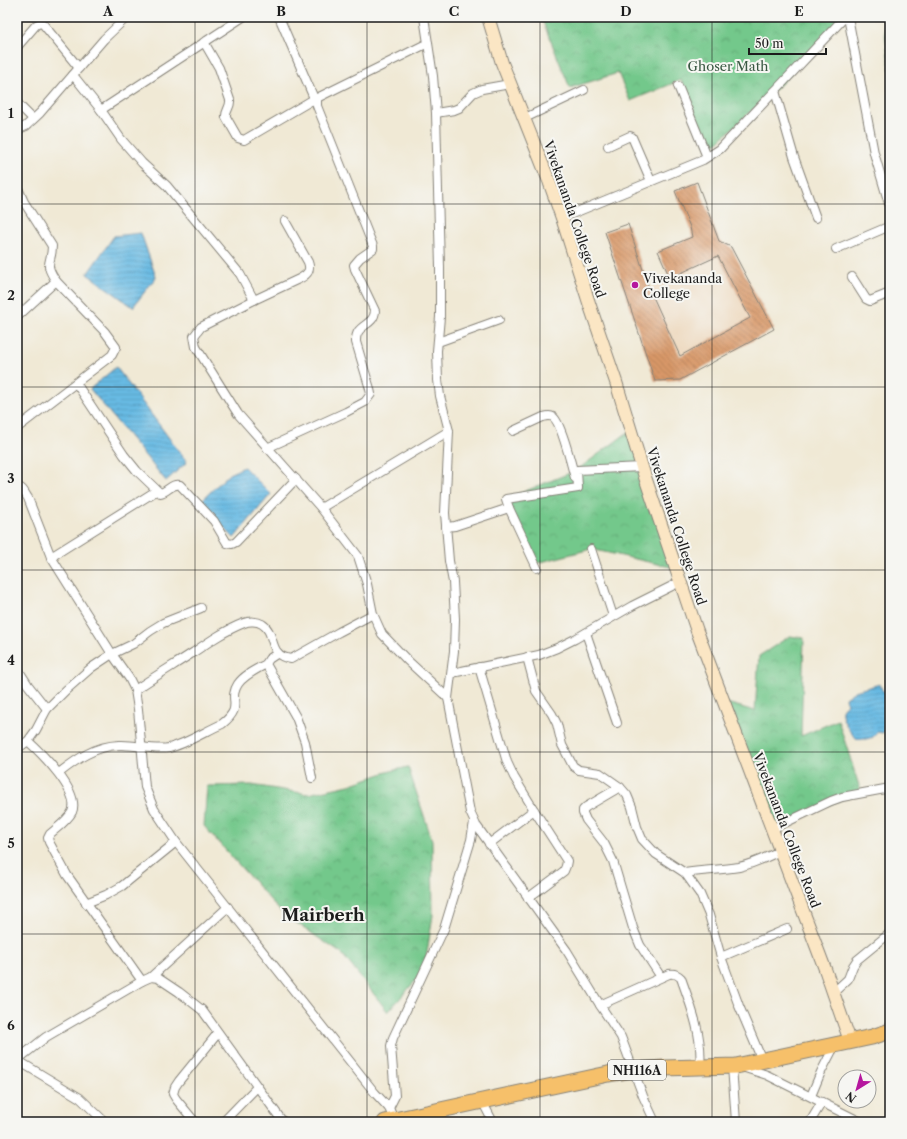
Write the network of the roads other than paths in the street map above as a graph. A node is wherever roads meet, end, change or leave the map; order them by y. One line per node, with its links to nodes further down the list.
1 (127, 17): 11 (street)
2 (243, 17): 8 (street)
3 (279, 17): 17 (street)
4 (424, 17): 9 (street)
5 (488, 17): 13 (street, Vivekananda College Road)
6 (845, 17): 16 (street)
7 (848, 17): 28 (street)
8 (204, 42): 17 (street); 19 (street)
9 (428, 43): 17 (street); 20 (street)
10 (17, 47): 11 (street)
11 (79, 68): 12 (street)
12 (72, 75): 19 (street); 22 (street)
13 (510, 84): 20 (street); 21 (street, Vivekananda College Road)
14 (678, 86): 25 (street)
15 (584, 90): 21 (street)
16 (775, 91): 25 (street); 30 (street)
17 (315, 102): 45 (street)
18 (17, 103): 22 (street)
19 (101, 110): 37 (street)
20 (436, 113): 40 (street)
21 (525, 118): 29 (street, Vivekananda College Road)
22 (33, 119): 23 (street)
23 (17, 130)
24 (608, 146): 26 (street)
25 (707, 158): 26 (street)
26 (651, 181): 29 (street)
27 (17, 186): 35 (street)
28 (890, 207)
29 (562, 218): 46 (street, Vivekananda College Road)
30 (816, 218)
31 (285, 221): 37 (street)
32 (890, 226): 33 (street)
33 (836, 249)
34 (852, 277): 36 (street)
35 (56, 281): 38 (street); 41 (street)
36 (890, 293)
37 (254, 300): 45 (street)
38 (17, 317)
39 (499, 320): 40 (street)
40 (438, 342): 43 (street)
41 (76, 383): 42 (street); 50 (street)
42 (17, 428)
43 (449, 431): 51 (street); 53 (street)
44 (513, 431): 49 (street)
45 (268, 448): 47 (street)
46 (642, 467): 49 (street); 57 (street, Vivekananda College Road)
47 (296, 479): 50 (street); 51 (street)
48 (17, 487): 55 (street)
49 (578, 488): 52 (street)
50 (156, 491): 55 (street)
51 (321, 508): 59 (street)
52 (509, 508): 53 (street); 56 (street)
53 (446, 527): 68 (street)
54 (591, 549): 60 (street)
55 (51, 557): 63 (street)
56 (537, 568)
57 (680, 582): 60 (street); 82 (street, Vivekananda College Road)
58 (201, 608): 63 (street)
59 (373, 614): 62 (street); 70 (street)
60 (613, 616): 61 (street)
61 (586, 633): 64 (street); 72 (street)
62 (278, 653): 65 (street); 69 (street)
63 (112, 654): 69 (street); 71 (street)
64 (527, 657): 66 (street); 78 (street)
65 (266, 664): 74 (street); 77 (street)
66 (478, 667): 68 (street); 80 (street)
67 (17, 668): 71 (street)
68 (452, 673): 70 (street)
69 (135, 690): 74 (street)
70 (448, 698): 81 (street)
71 (47, 709): 73 (street)
72 (617, 723)
73 (28, 741): 75 (street); 76 (street)
74 (142, 747): 76 (street); 83 (street)
75 (17, 749)
76 (59, 773): 88 (street)
77 (312, 778)
78 (620, 787): 86 (street); 93 (street)
79 (890, 788): 82 (street)
80 (534, 810): 84 (street); 87 (street)
81 (474, 822): 84 (street); 111 (street)
82 (772, 829): 85 (street, Vivekananda College Road)
83 (176, 842): 88 (street); 89 (street)
84 (489, 844): 87 (street)
85 (780, 851): 86 (street); 96 (street, Vivekananda College Road)
86 (685, 873): 92 (street)
87 (528, 898): 97 (street)
88 (86, 903): 95 (street)
89 (228, 907): 94 (street); 111 (street)
90 (787, 928): 92 (street)
91 (890, 933): 96 (street)
92 (721, 957): 103 (street)
93 (661, 977): 97 (street); 105 (street)
94 (151, 978): 95 (street); 99 (street)
95 (142, 981): 102 (street)
96 (834, 992): 100 (street, Vivekananda College Road)
97 (600, 1005): 106 (street)
98 (890, 1031): 100 (highway, NH116A)
99 (218, 1033): 107 (street); 113 (street)
100 (850, 1041): 101 (highway, NH116A)
101 (835, 1045): 103 (highway, NH116A); 108 (street)
102 (17, 1060): 112 (street)
103 (762, 1060): 104 (highway, NH116A)
104 (734, 1066): 105 (highway, NH116A); 108 (street); 118 (street)
105 (700, 1067): 106 (highway, NH116A)
106 (634, 1070): 109 (highway, NH116A); 117 (street)
107 (257, 1087): 114 (street); 115 (street)
108 (811, 1096): 110 (street)
109 (482, 1101): 111 (highway, NH116A); 116 (street)
110 (822, 1102): 119 (street); 120 (street)
111 (389, 1117)
112 (106, 1122)
113 (195, 1122)
114 (223, 1122)
115 (283, 1122)
116 (493, 1122)
117 (655, 1122)
118 (736, 1122)
119 (810, 1122)
120 (861, 1122)

